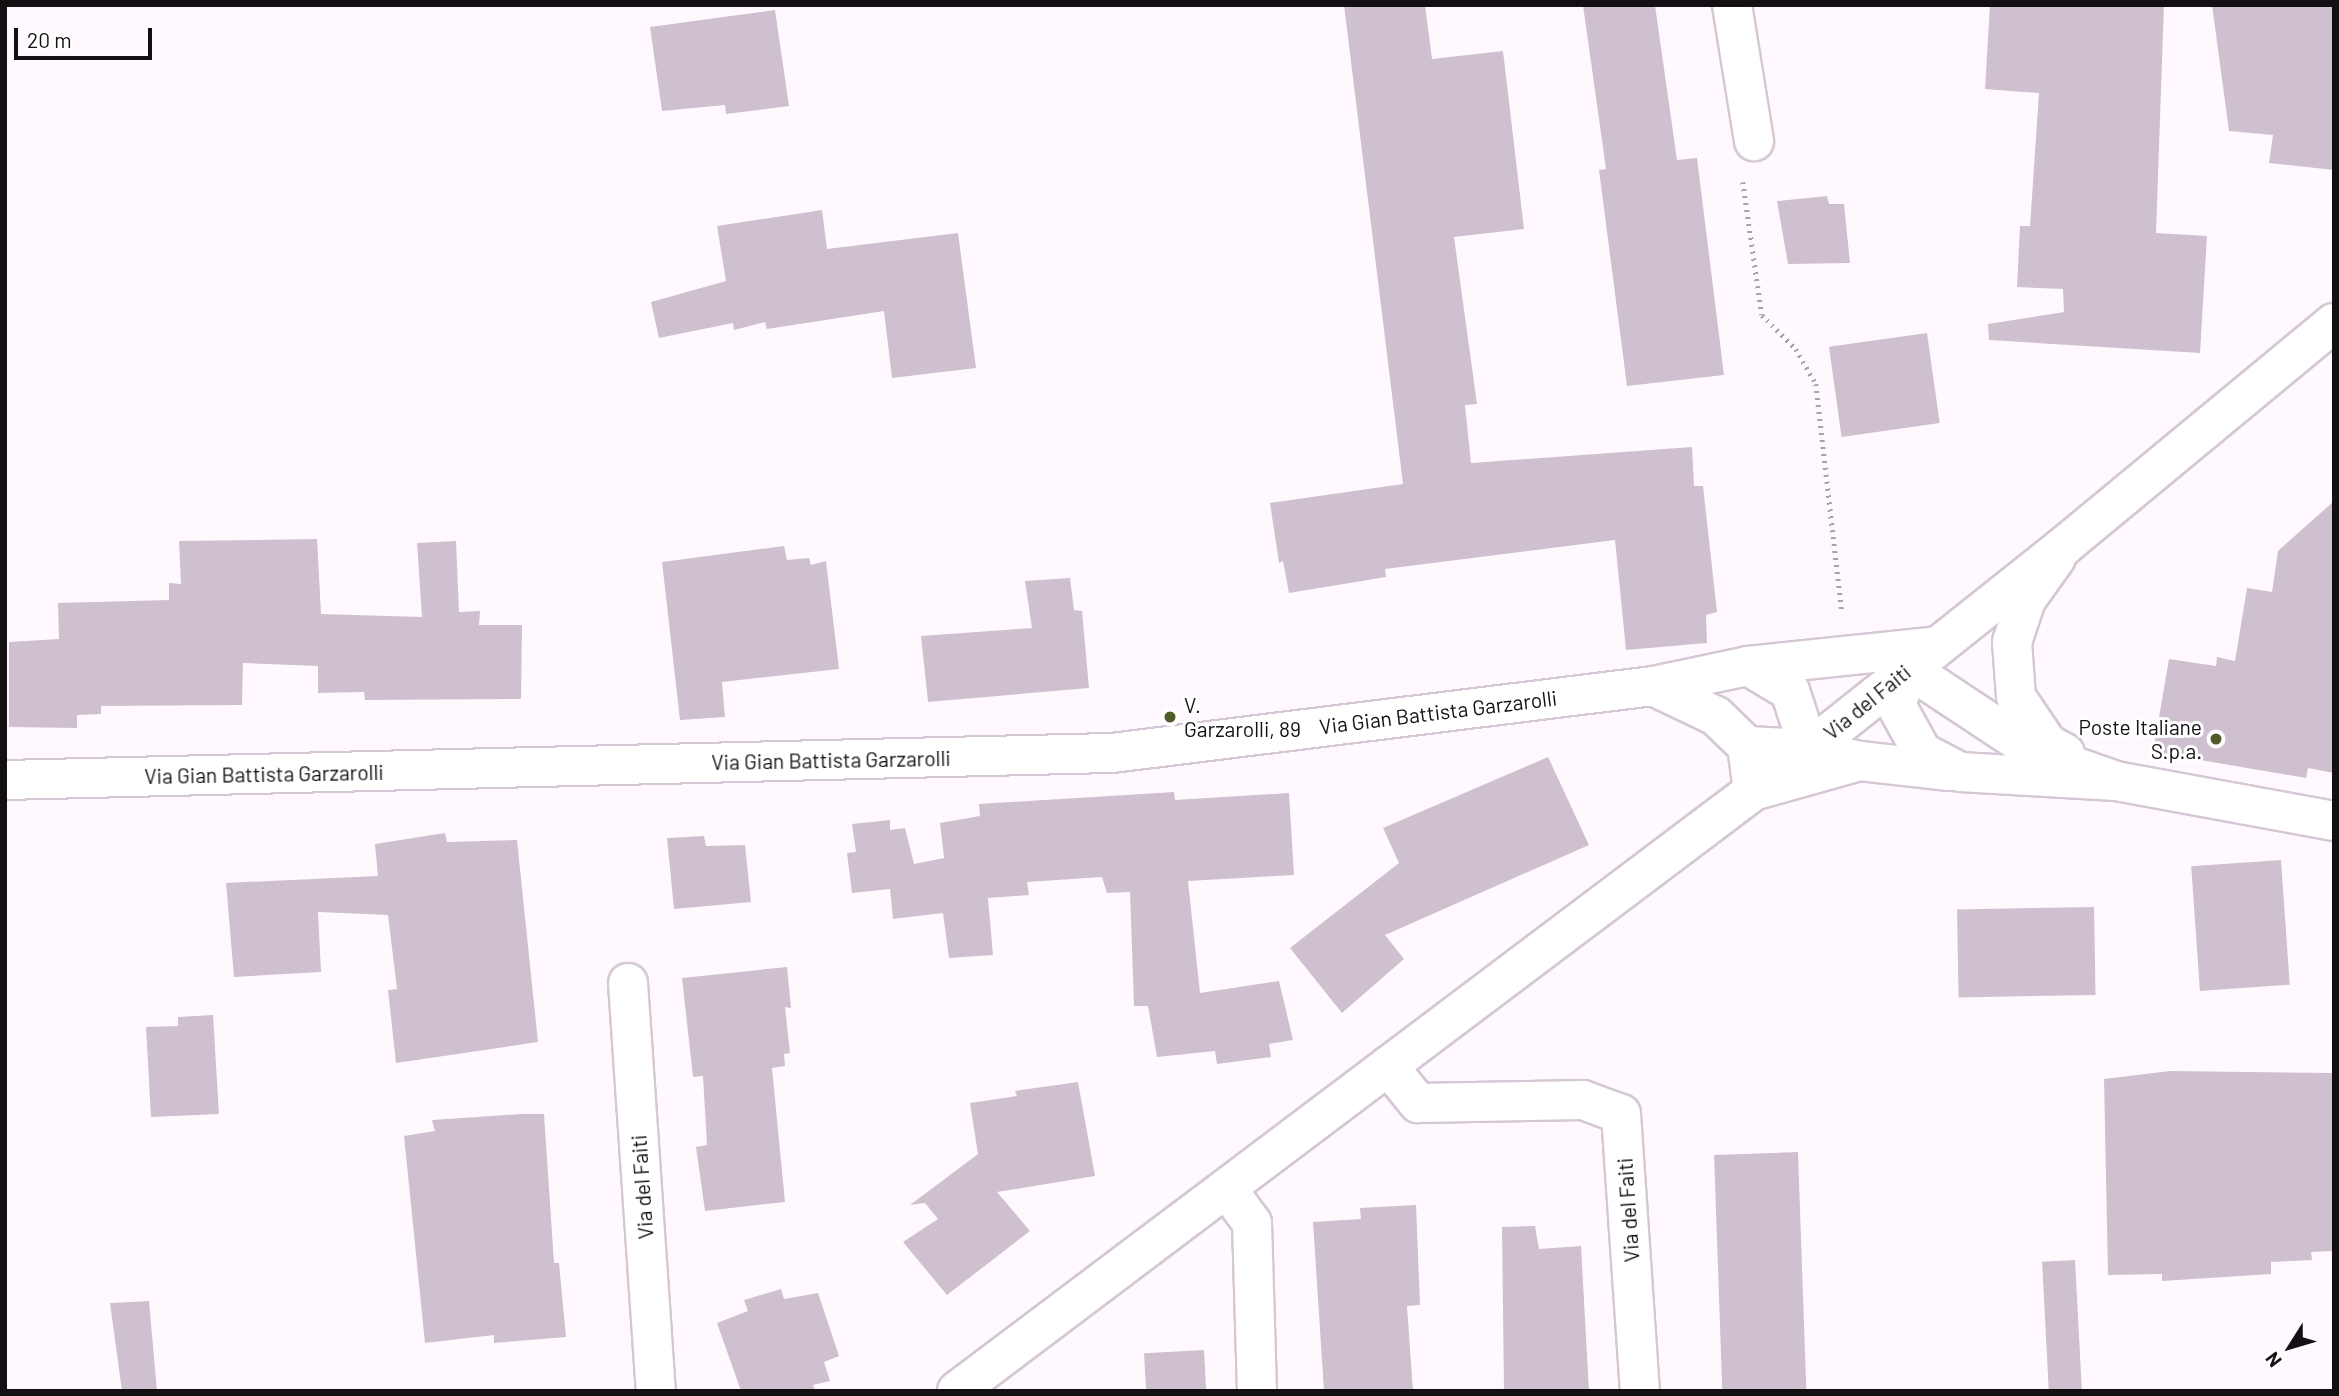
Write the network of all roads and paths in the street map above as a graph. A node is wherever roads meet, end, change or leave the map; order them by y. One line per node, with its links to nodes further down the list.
1 (1732, 5): 2 (street)
2 (1754, 141): 5 (path)
3 (2334, 323): 4 (street, Via del Faiti)
4 (2064, 546): 6 (street, Via del Faiti); 14 (street)
5 (1846, 655): 6 (street, Via Gian Battista Garzarolli); 7 (street, Via Gian Battista Garzarolli)
6 (1923, 657): 10 (street, Via del Faiti); 12 (street); 14 (street)
7 (1748, 666): 8 (street, Via Gian Battista Garzarolli); 10 (street)
8 (1653, 686): 9 (street); 13 (street, Via Gian Battista Garzarolli)
9 (1747, 746): 10 (street); 15 (street)
10 (1809, 749): 11 (street); 15 (street, Via del Faiti)
11 (1860, 761): 12 (street); 15 (street)
12 (1960, 772): 14 (street)
13 (5, 780)
14 (2116, 781): 16 (street)
15 (1753, 790): 18 (street, Via del Faiti)
16 (2334, 821)
17 (628, 983): 20 (street, Via del Faiti)
18 (1388, 1066): 19 (street, Via del Faiti); 23 (street, Via del Faiti)
19 (1227, 1189): 21 (street, Via del Faiti); 22 (street)
20 (656, 1391)
21 (957, 1391)
22 (1257, 1391)
23 (1640, 1391)

